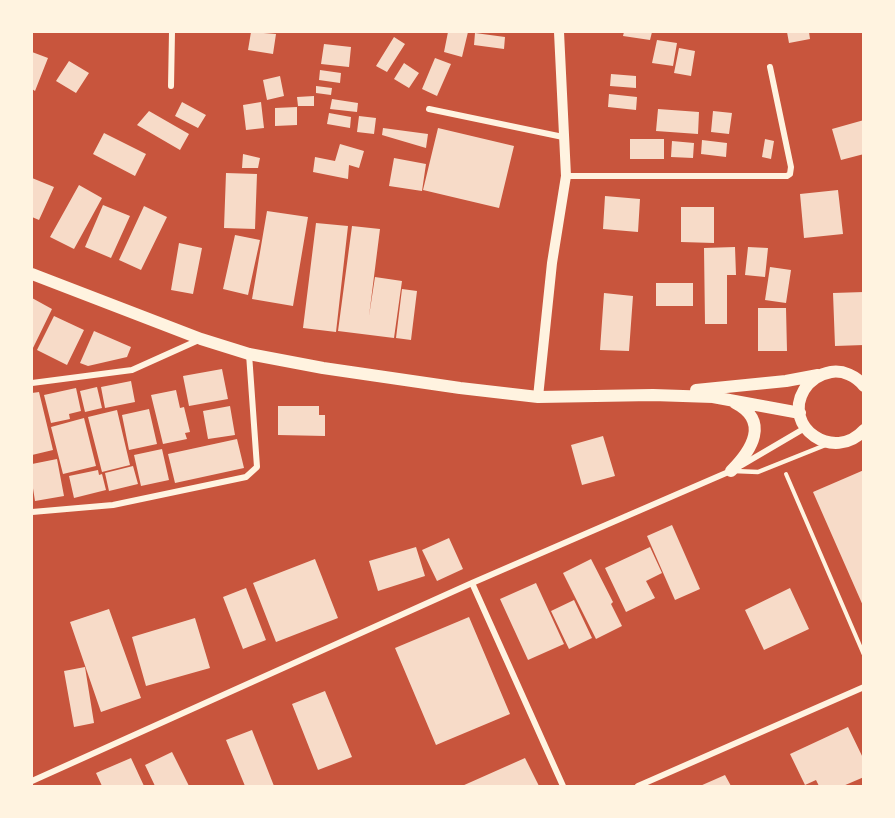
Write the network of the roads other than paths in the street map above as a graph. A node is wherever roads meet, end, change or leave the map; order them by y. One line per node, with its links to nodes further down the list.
1 (172, 32): 4 (street)
2 (559, 32): 6 (street)
3 (770, 67): 7 (street)
4 (171, 86)
5 (429, 109): 6 (street)
6 (563, 138): 7 (street)
7 (566, 176): 17 (street)
8 (32, 274): 9 (main road)
9 (201, 339): 10 (main road); 14 (street)
10 (249, 354): 17 (main road); 24 (street)
11 (840, 372): 12 (main road); 13 (main road); 15 (main road)
12 (864, 373)
13 (824, 374): 16 (main road); 19 (main road)
14 (32, 383)
15 (864, 386)
16 (653, 395): 17 (main road); 18 (main road)
17 (538, 397)
18 (731, 400): 19 (main road); 23 (main road)
19 (800, 413): 20 (main road)
20 (806, 428): 22 (main road); 23 (street)
21 (864, 430): 22 (main road)
22 (831, 443): 23 (lane)
23 (731, 471): 25 (street)
24 (32, 512)
25 (472, 583): 27 (street); 28 (street)
26 (864, 687): 29 (street)
27 (32, 781)
28 (563, 786)
29 (638, 786)

